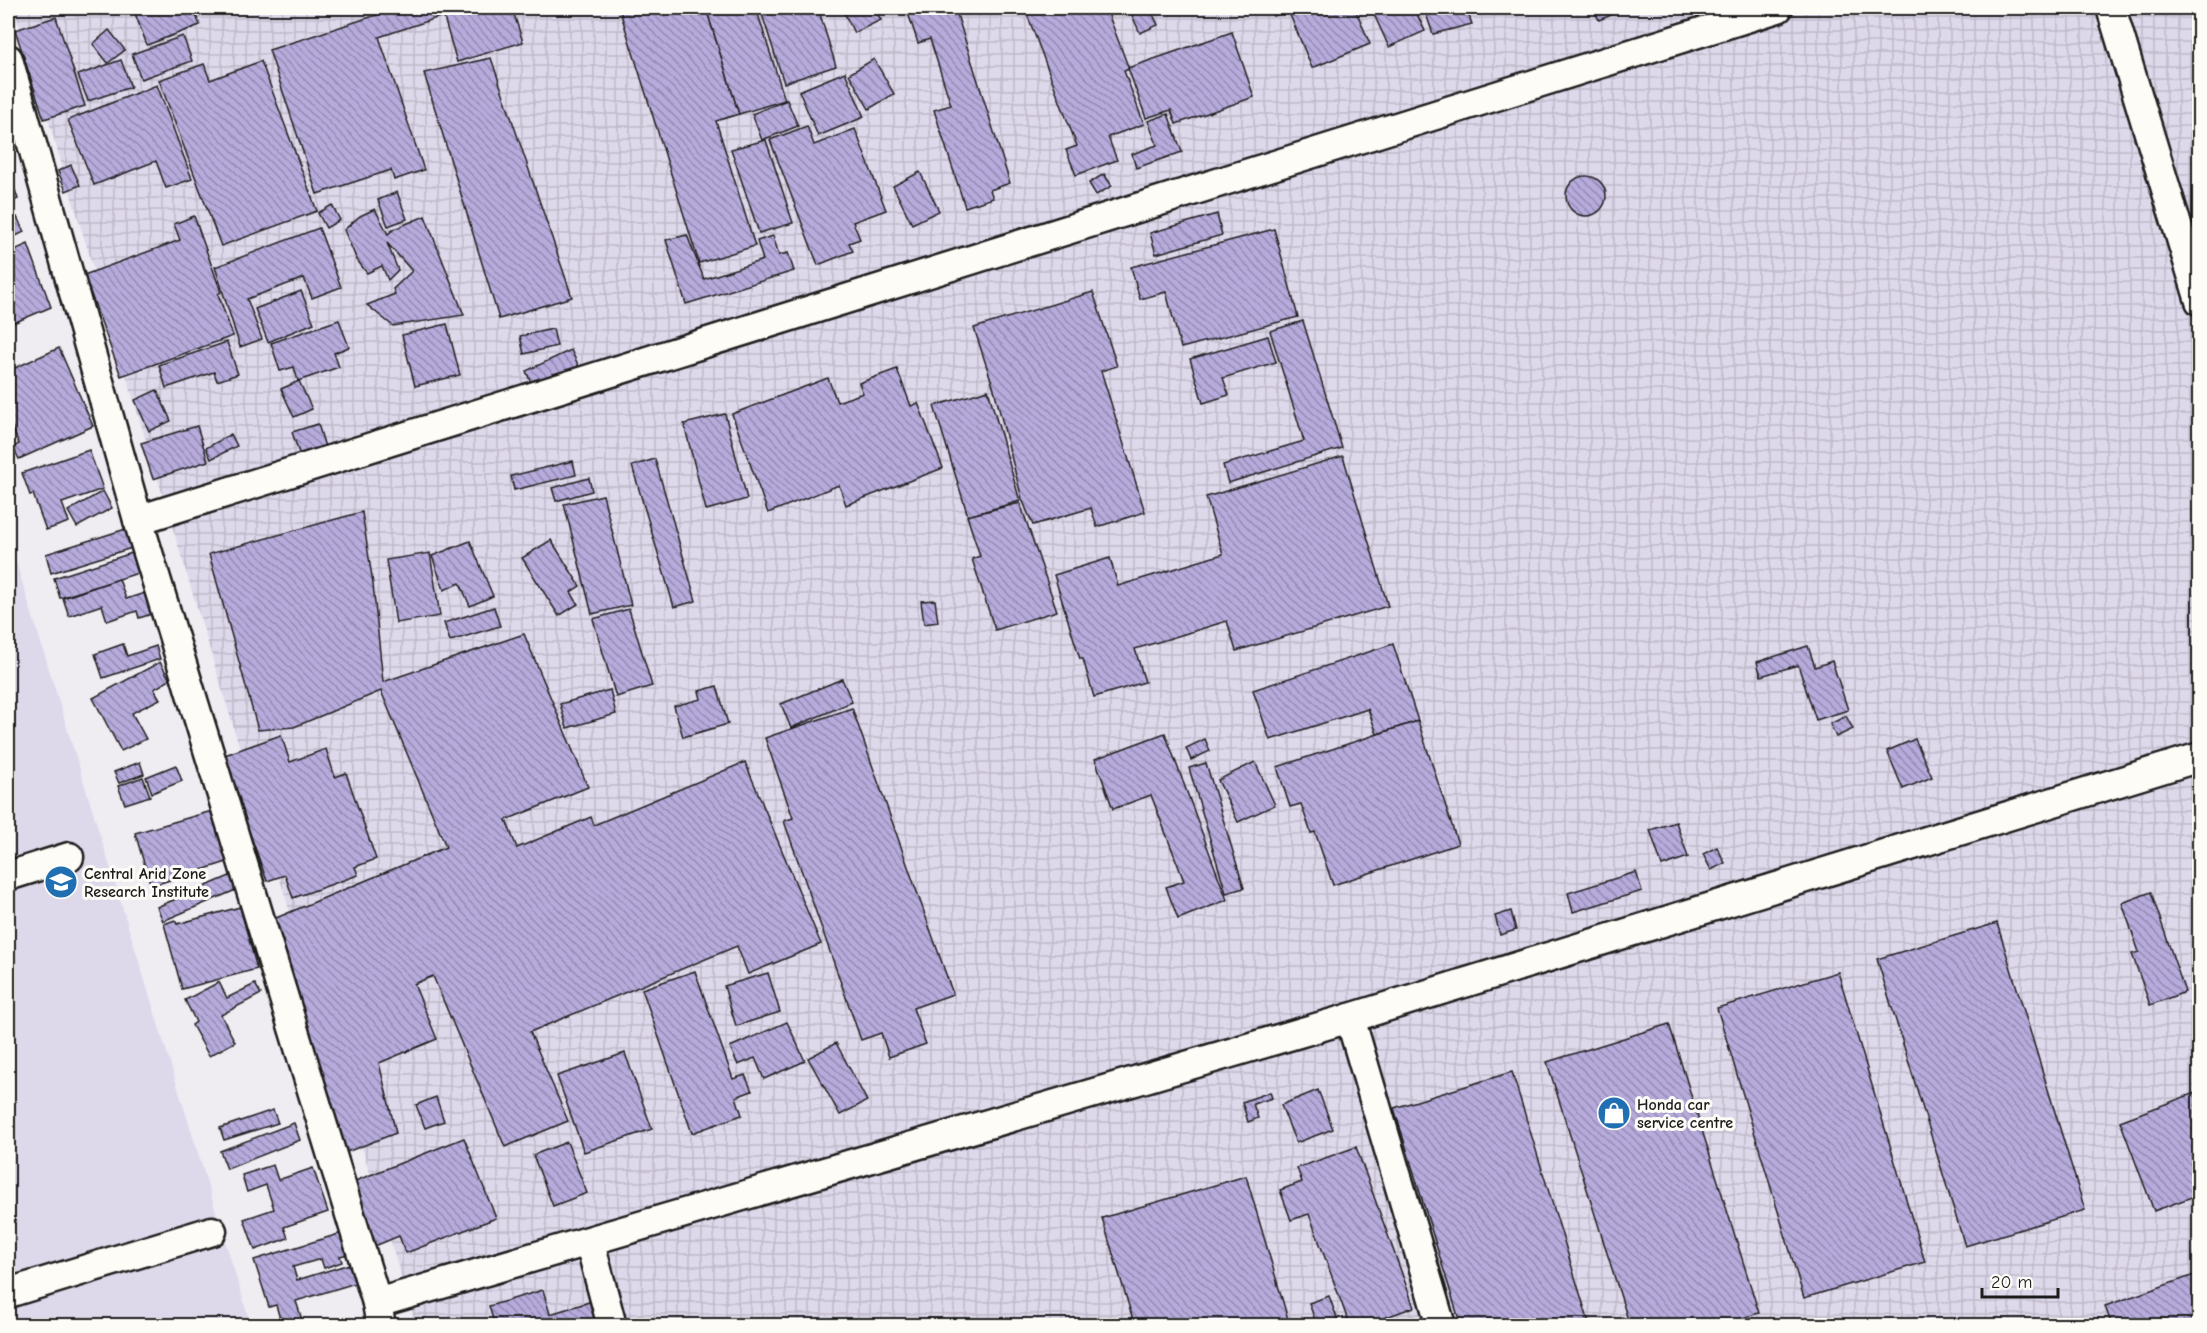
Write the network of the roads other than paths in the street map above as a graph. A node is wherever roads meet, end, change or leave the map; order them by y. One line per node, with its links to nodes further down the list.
1 (1778, 8): 5 (street)
2 (2111, 8): 4 (street)
3 (8, 59): 5 (street)
4 (2199, 301)
5 (138, 520): 13 (street)
6 (2199, 757): 9 (street)
7 (69, 857): 8 (street)
8 (8, 876)
9 (1350, 1018): 11 (street); 15 (street)
10 (212, 1231): 12 (street)
11 (590, 1243): 13 (street); 14 (street)
12 (8, 1293)
13 (379, 1314)
14 (612, 1326)
15 (1442, 1326)

